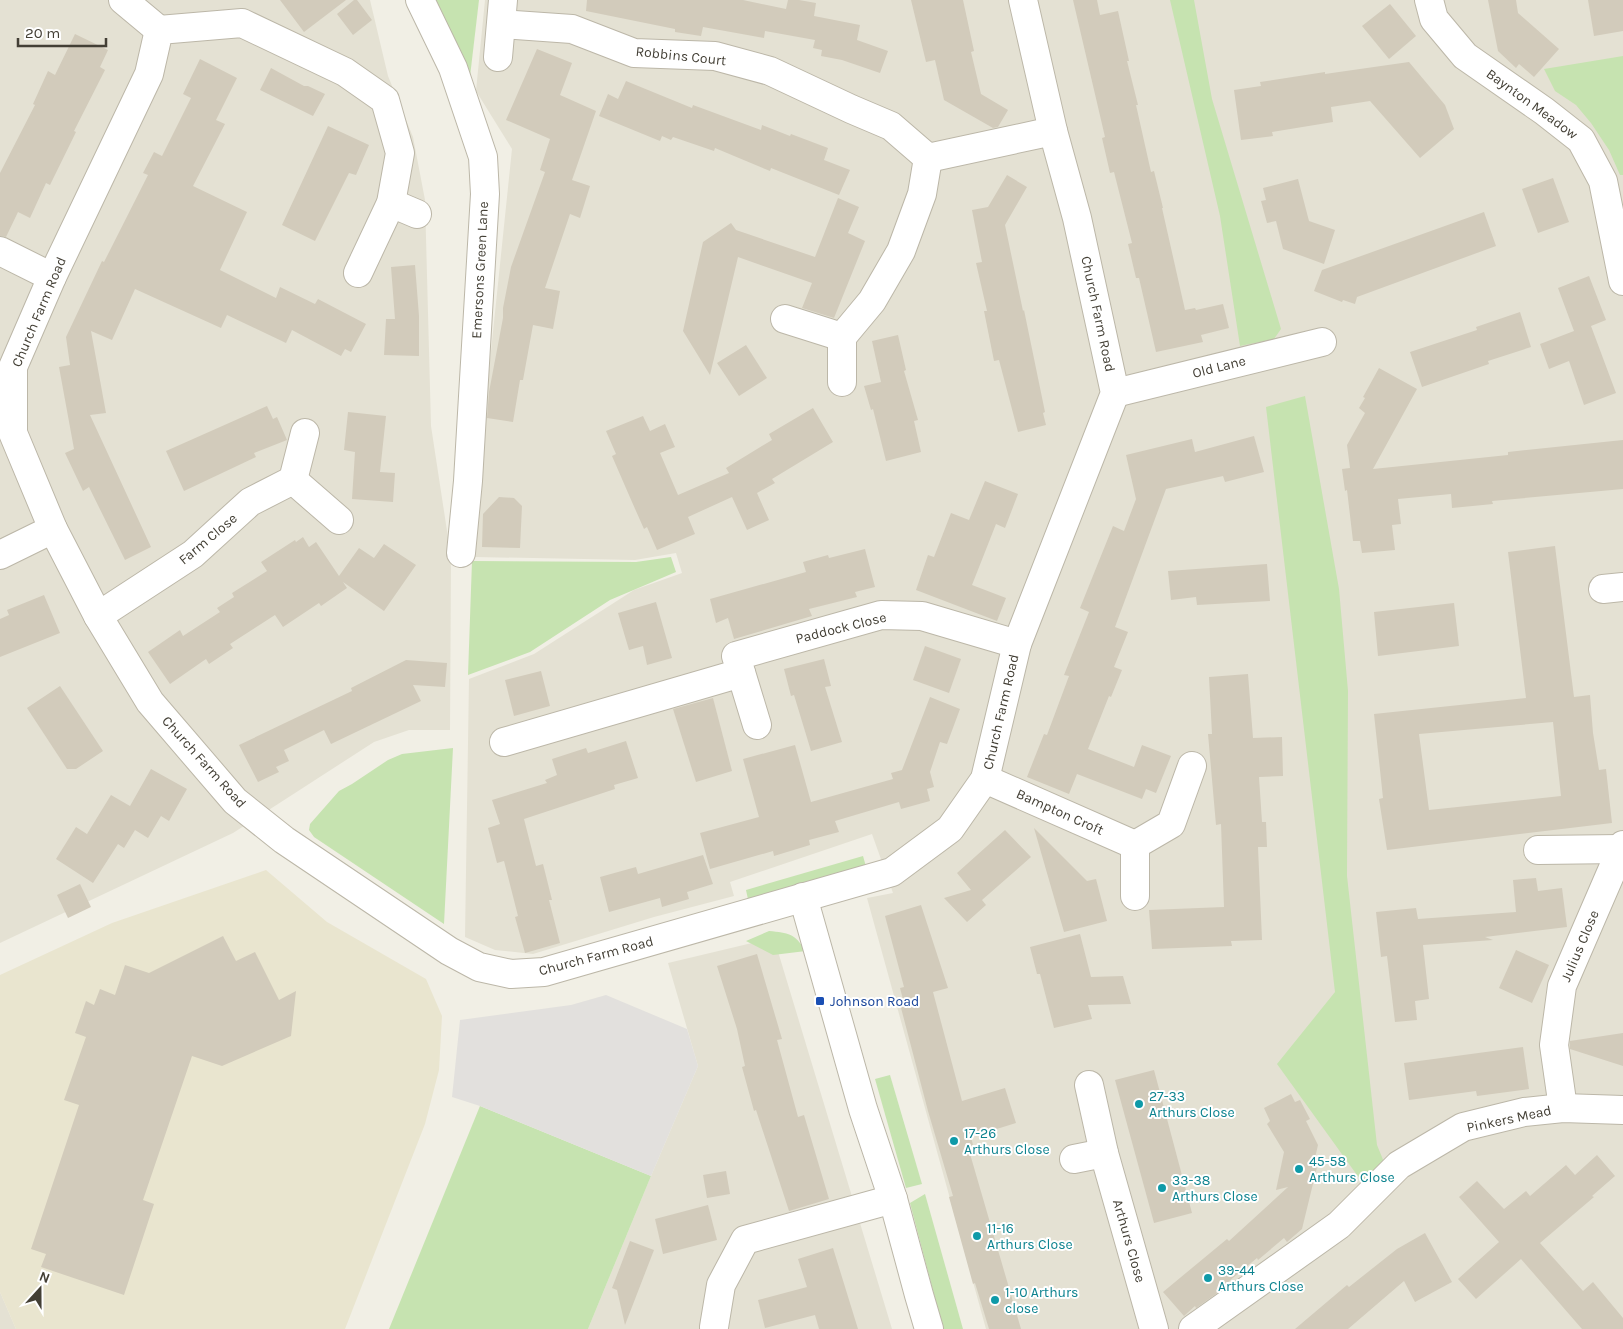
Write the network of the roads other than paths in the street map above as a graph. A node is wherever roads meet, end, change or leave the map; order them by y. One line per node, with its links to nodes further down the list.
1 (123, 0): 6 (street)
2 (420, 0): 25 (street, Emersons Green Lane)
3 (1023, 0): 8 (street, Church Farm Road)
4 (1430, 0): 15 (street, Baynton Meadow)
5 (502, 12): 7 (street, Robbins Court); 9 (street, Robbins Court)
6 (159, 30): 10 (street); 14 (street, Church Farm Road)
7 (498, 57)
8 (1054, 131): 9 (street); 20 (street, Church Farm Road)
9 (928, 158): 17 (street)
10 (391, 203): 11 (street); 13 (street)
11 (417, 214)
12 (0, 251): 14 (street)
13 (358, 273)
14 (52, 277): 24 (street, Church Farm Road)
15 (1623, 281)
16 (785, 319): 17 (street)
17 (842, 337): 19 (street)
18 (1322, 342): 20 (street, Old Lane)
19 (842, 382)
20 (1115, 393): 28 (street, Church Farm Road)
21 (305, 434): 22 (street)
22 (293, 480): 23 (street); 27 (street, Farm Close)
23 (339, 520)
24 (53, 529): 26 (street); 27 (street, Church Farm Road)
25 (461, 553)
26 (0, 555)
27 (98, 616): 38 (street, Church Farm Road)
28 (1017, 644): 29 (street, Paddock Close); 33 (street, Church Farm Road)
29 (741, 673): 30 (street, Paddock Close); 31 (street)
30 (757, 725)
31 (504, 742)
32 (1192, 766): 34 (street)
33 (985, 779): 34 (street, Bampton Croft); 38 (street, Church Farm Road)
34 (1135, 845): 37 (street)
35 (1622, 847): 36 (street, Julius Close); 40 (street, Julius Close)
36 (1538, 850)
37 (1135, 896)
38 (804, 897): 44 (street)
39 (1089, 1085): 42 (street, Arthurs Close)
40 (1563, 1108): 41 (street, Pinkers Mead); 48 (street, Pinkers Mead)
41 (1623, 1110)
42 (1104, 1153): 43 (street); 47 (street, Arthurs Close)
43 (1074, 1159)
44 (894, 1199): 45 (street); 46 (street)
45 (714, 1327)
46 (930, 1329)
47 (1154, 1329)
48 (1193, 1329)

